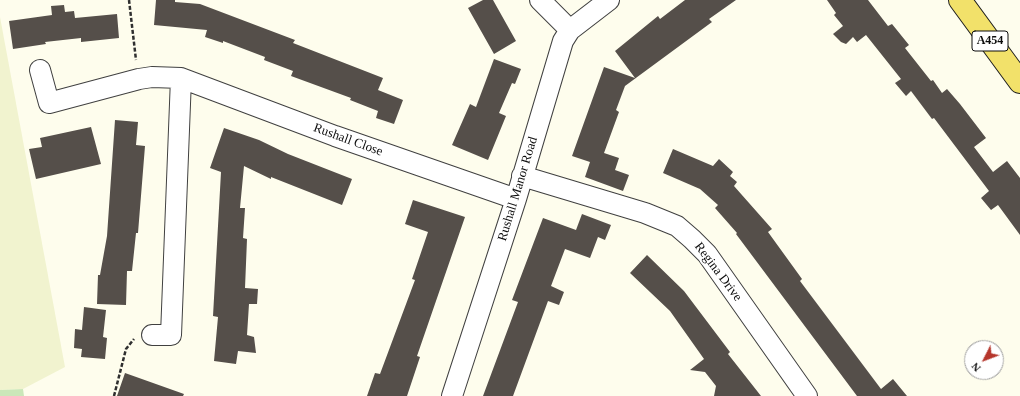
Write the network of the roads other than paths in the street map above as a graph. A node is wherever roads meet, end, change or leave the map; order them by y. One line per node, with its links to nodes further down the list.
1 (540, 0): 4 (street)
2 (609, 0): 4 (street, Rushall Manor Road)
3 (960, 0): 7 (main road, A454)
4 (570, 30): 8 (street, Rushall Manor Road)
5 (40, 70): 6 (street, Rushall Close)
6 (181, 78): 9 (street, Rushall Close); 10 (street)
7 (1020, 82)
8 (522, 176): 9 (street, Rushall Manor Road); 12 (street, Regina Drive)
9 (516, 199): 11 (street, Rushall Manor Road)
10 (152, 335)
11 (452, 396)
12 (807, 396)

